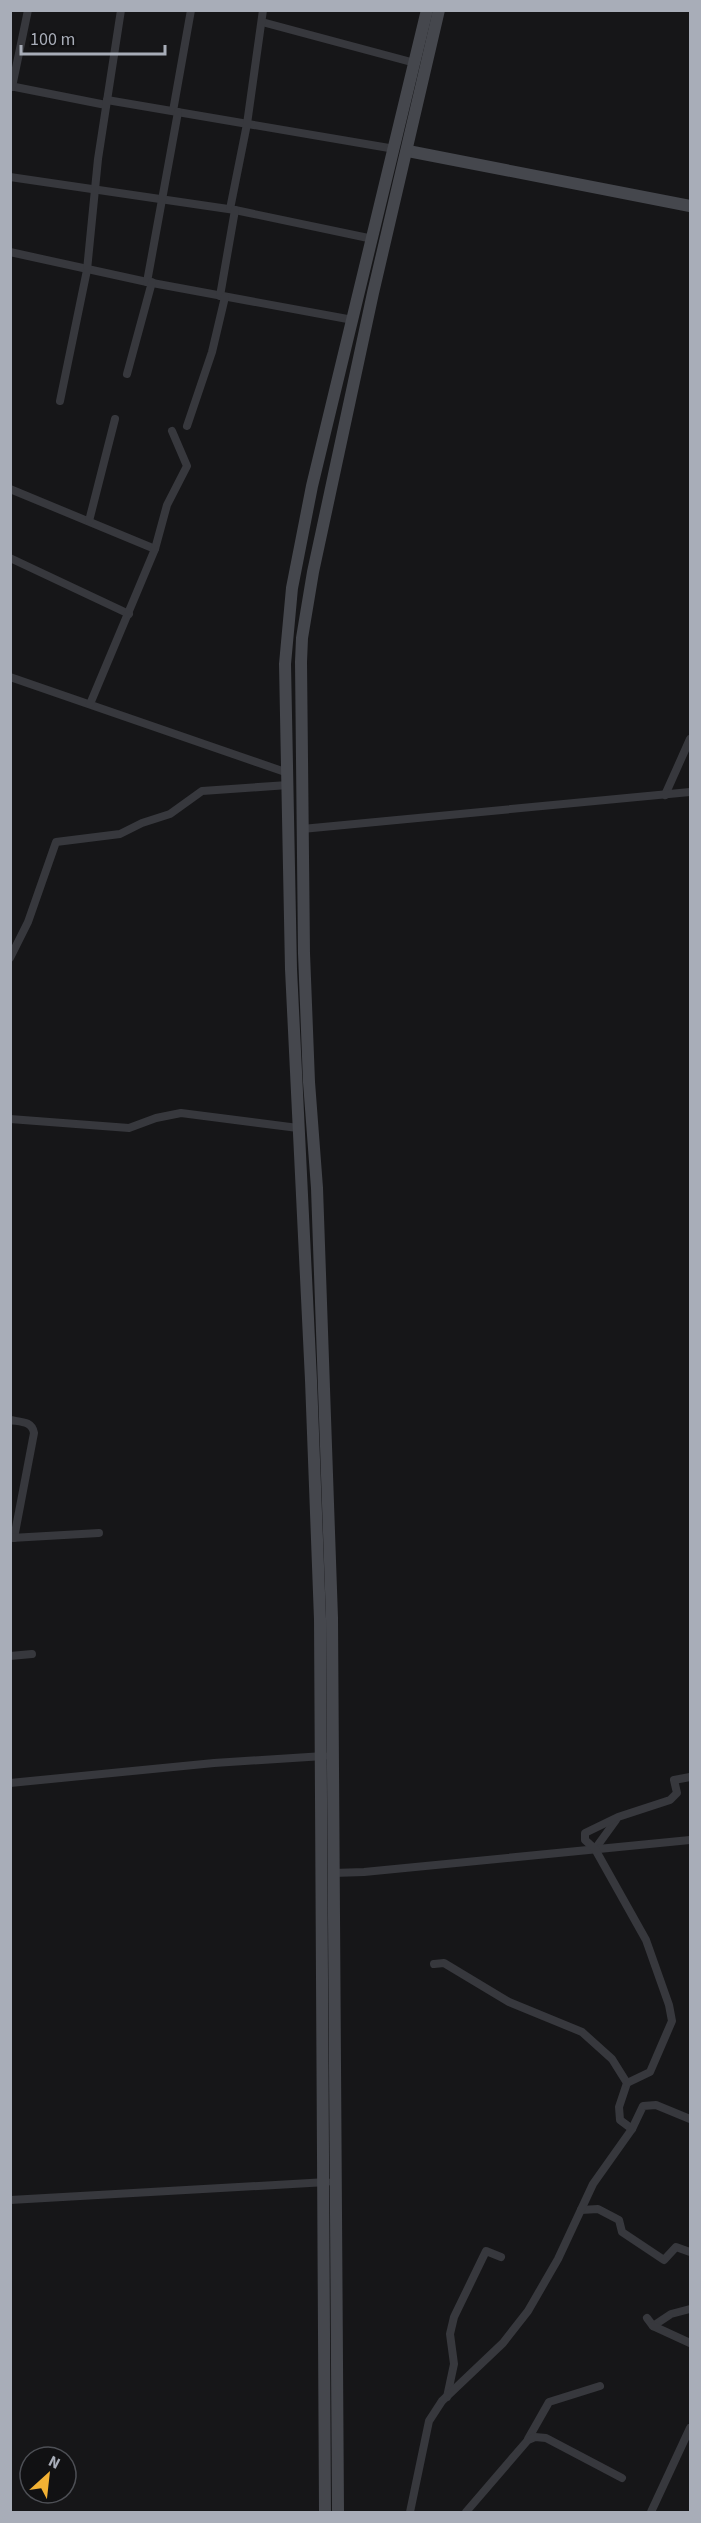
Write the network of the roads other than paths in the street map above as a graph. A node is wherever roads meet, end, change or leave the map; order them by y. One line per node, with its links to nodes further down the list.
1 (28, 10): 9 (street)
2 (121, 10): 10 (street)
3 (191, 10): 11 (street)
4 (263, 10): 7 (street)
5 (427, 10): 8 (main road)
6 (439, 10): 13 (main road)
7 (262, 22): 8 (street); 12 (street)
8 (415, 63): 13 (main road)
9 (11, 86): 10 (street)
10 (106, 102): 11 (street); 15 (street)
11 (176, 111): 12 (street); 16 (street)
12 (247, 124): 13 (street); 18 (street)
13 (401, 150): 17 (main road); 19 (main road); 41 (main road)
14 (10, 177): 15 (street)
15 (95, 188): 16 (street); 21 (street)
16 (163, 199): 18 (street); 22 (street)
17 (690, 206)
18 (232, 209): 19 (street); 23 (street)
19 (373, 239): 24 (main road)
20 (10, 252): 21 (street)
21 (87, 270): 22 (street); 26 (street)
22 (150, 282): 23 (street); 25 (street)
23 (222, 296): 24 (street); 28 (street)
24 (353, 320): 38 (main road)
25 (127, 374)
26 (60, 401)
27 (115, 419): 31 (street)
28 (187, 426)
29 (172, 431): 32 (street)
30 (10, 489): 31 (street)
31 (89, 521): 32 (street)
32 (155, 549): 34 (street)
33 (10, 558): 34 (street)
34 (129, 614): 36 (street)
35 (10, 677): 36 (street)
36 (90, 704): 38 (street)
37 (690, 739): 40 (street)
38 (288, 779): 42 (street); 44 (main road)
39 (690, 792): 40 (street)
40 (665, 795): 41 (street)
41 (302, 829): 50 (main road)
42 (10, 958)
43 (10, 1119): 44 (street)
44 (298, 1128): 50 (main road)
45 (10, 1420): 47 (street)
46 (99, 1533): 47 (street)
47 (12, 1538)
48 (32, 1654): 49 (street)
49 (10, 1656)
50 (326, 1757): 52 (street); 56 (main road); 61 (main road)
51 (690, 1777): 53 (street)
52 (10, 1782)
53 (618, 1817): 55 (street); 55 (street)
54 (690, 1840): 55 (street)
55 (595, 1849): 56 (street); 58 (street)
56 (333, 1873): 61 (main road)
57 (434, 1964): 58 (street)
58 (627, 2083): 60 (street)
59 (690, 2119): 60 (street)
60 (632, 2129): 63 (street)
61 (330, 2182): 62 (street); 75 (main road); 76 (main road)
62 (10, 2200)
63 (581, 2210): 64 (street); 71 (street)
64 (690, 2252)
65 (501, 2257): 71 (street)
66 (690, 2309): 68 (street)
67 (647, 2318): 68 (street)
68 (653, 2326): 69 (street)
69 (690, 2343)
70 (600, 2386): 73 (street)
71 (446, 2397): 77 (street)
72 (690, 2428): 79 (street)
73 (528, 2440): 74 (street); 78 (street)
74 (622, 2478)
75 (325, 2512)
76 (338, 2512)
77 (410, 2512)
78 (466, 2512)
79 (651, 2512)

